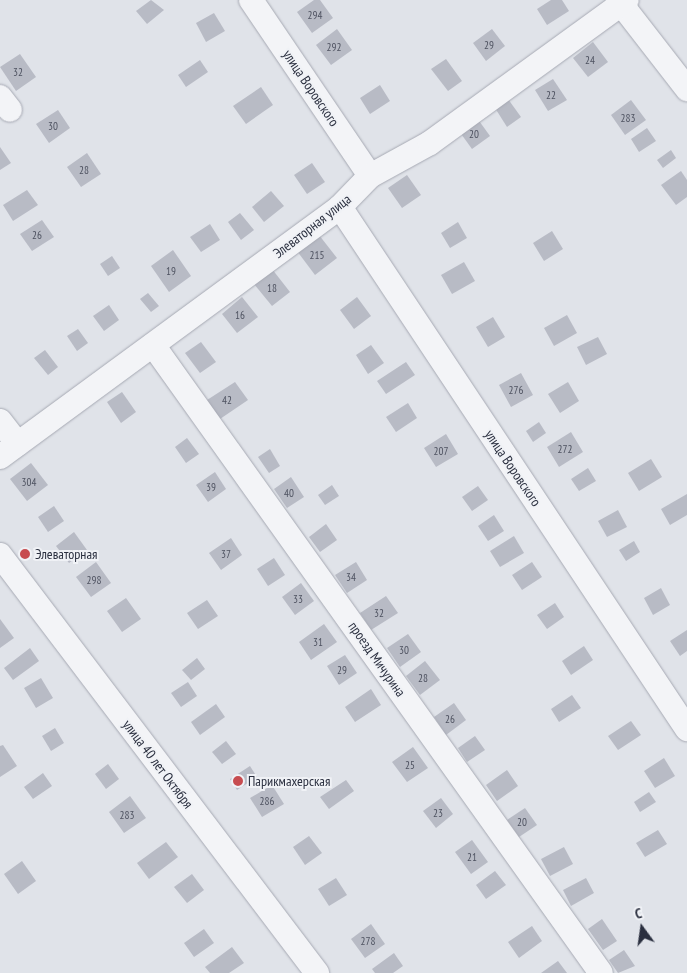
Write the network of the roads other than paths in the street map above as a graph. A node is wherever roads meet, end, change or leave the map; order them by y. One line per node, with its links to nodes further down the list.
1 (252, 0): 4 (street, улица Воровского)
2 (623, 2): 3 (street); 4 (street, Элеваторная улица)
3 (687, 89)
4 (370, 176): 5 (street, Элеваторная улица)
5 (340, 207): 6 (street, Элеваторная улица); 10 (street, улица Воровского)
6 (154, 345): 8 (street, Элеваторная улица); 12 (street, проезд Мичурина)
7 (0, 421): 8 (street)
8 (9, 450)
9 (0, 555): 11 (street, улица 40 лет Октября)
10 (687, 729)
11 (317, 973)
12 (601, 973)

